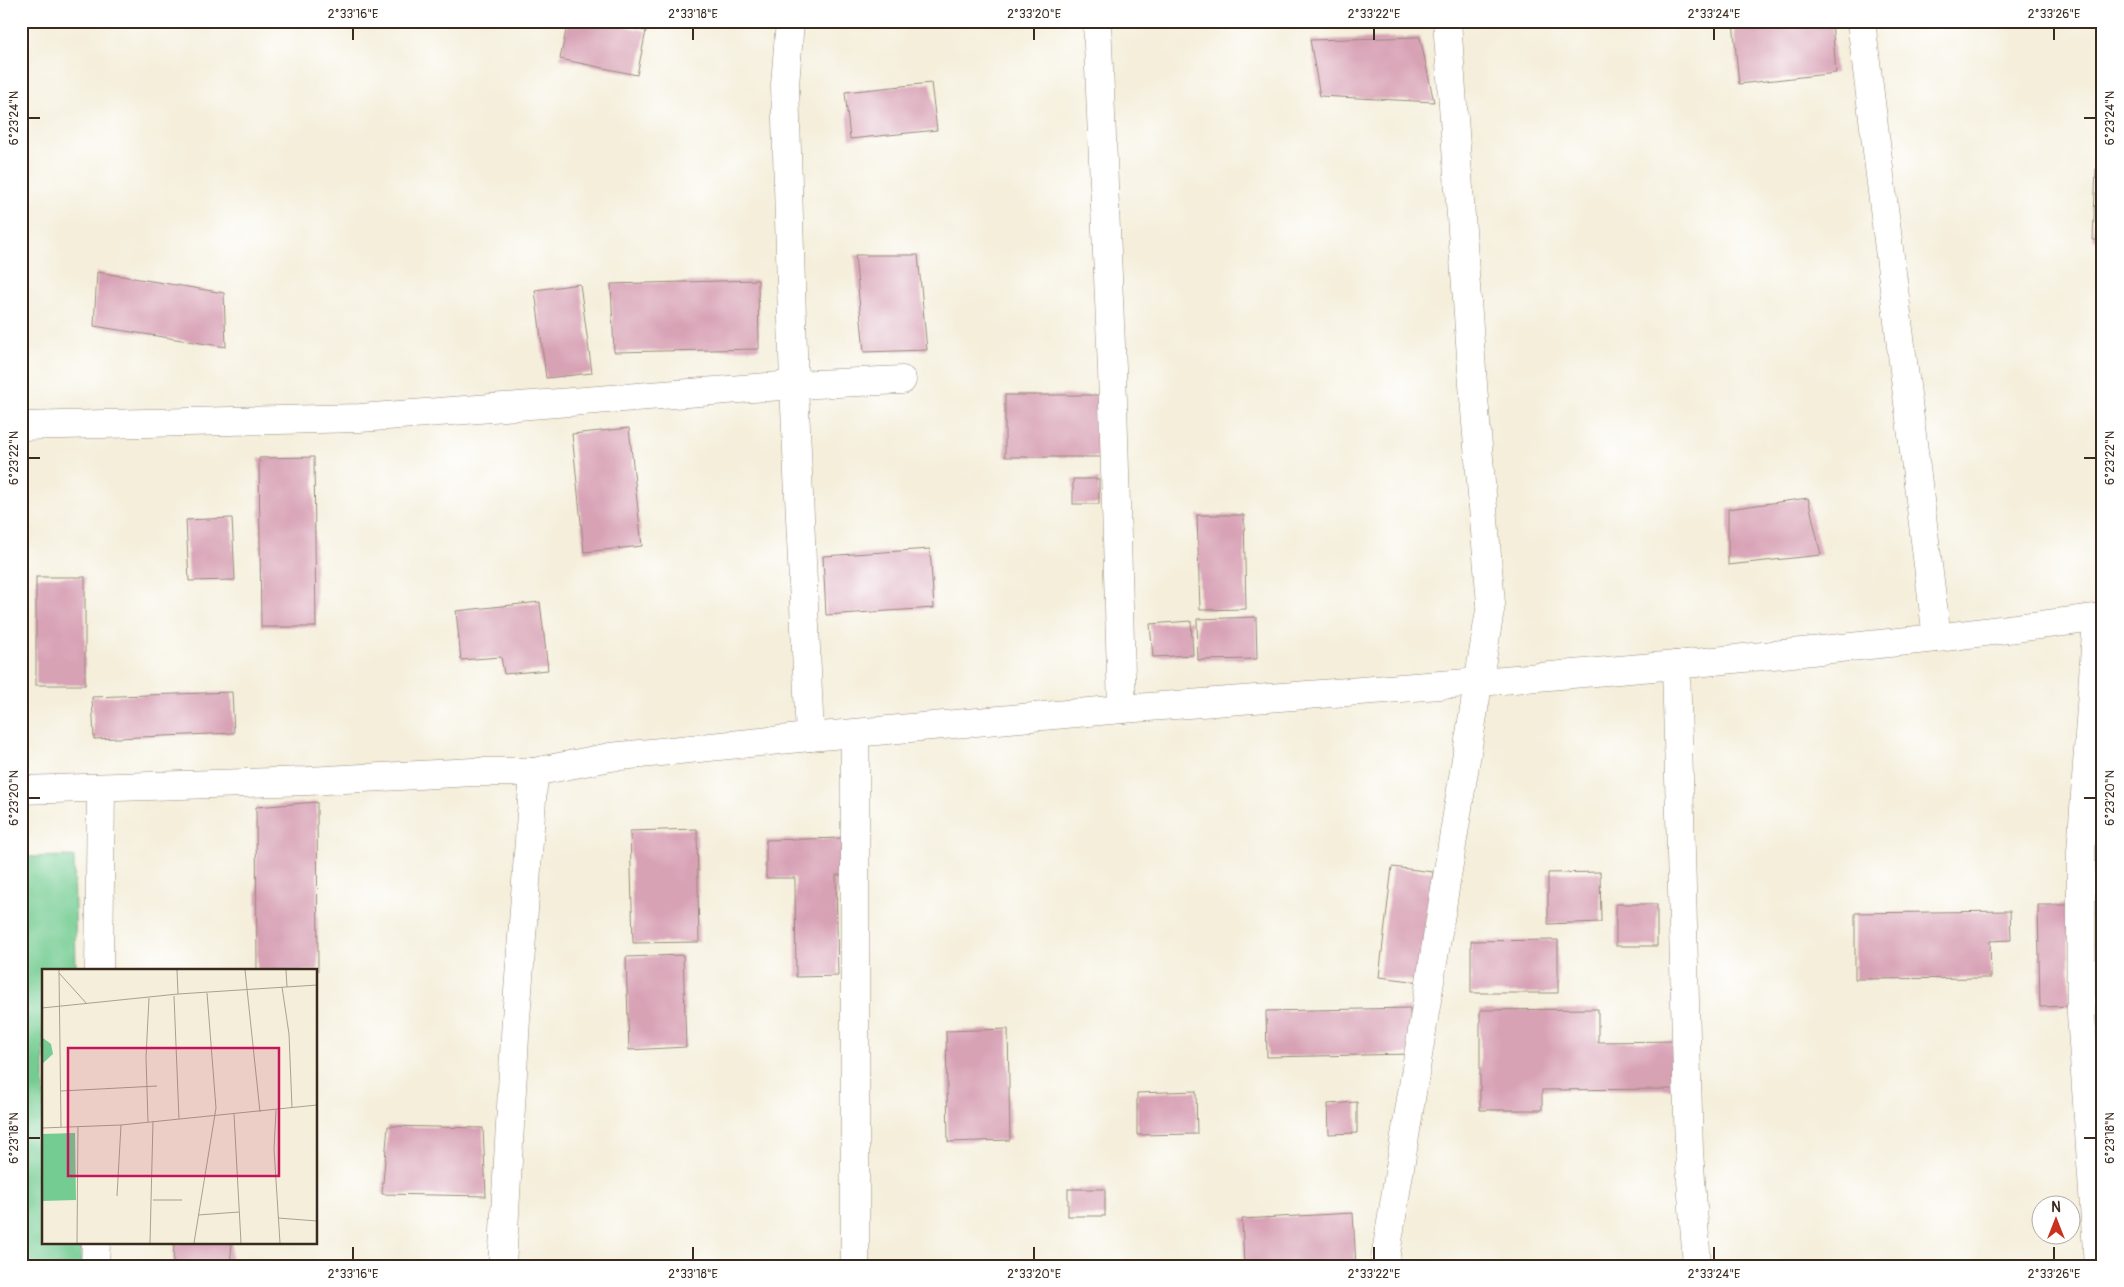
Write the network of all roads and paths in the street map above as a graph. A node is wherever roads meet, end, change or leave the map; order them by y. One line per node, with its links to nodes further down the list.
1 (790, 21): 6 (street)
2 (1097, 21): 12 (street)
3 (1447, 21): 11 (street)
4 (1861, 21): 9 (street)
5 (902, 380): 6 (street)
6 (794, 386): 7 (street); 14 (street)
7 (21, 426)
8 (2100, 618): 9 (street); 25 (street)
9 (1937, 638): 10 (street)
10 (1676, 665): 11 (street); 24 (street)
11 (1480, 682): 12 (street); 23 (street)
12 (1122, 709): 13 (street)
13 (854, 734): 14 (street); 22 (street)
14 (810, 737): 15 (street)
15 (534, 772): 16 (street); 21 (street)
16 (101, 788): 17 (street); 18 (street)
17 (21, 790)
18 (99, 969)
19 (96, 1244): 20 (street)
20 (95, 1266)
21 (502, 1266)
22 (855, 1266)
23 (1384, 1266)
24 (1697, 1266)
25 (2098, 1266)

